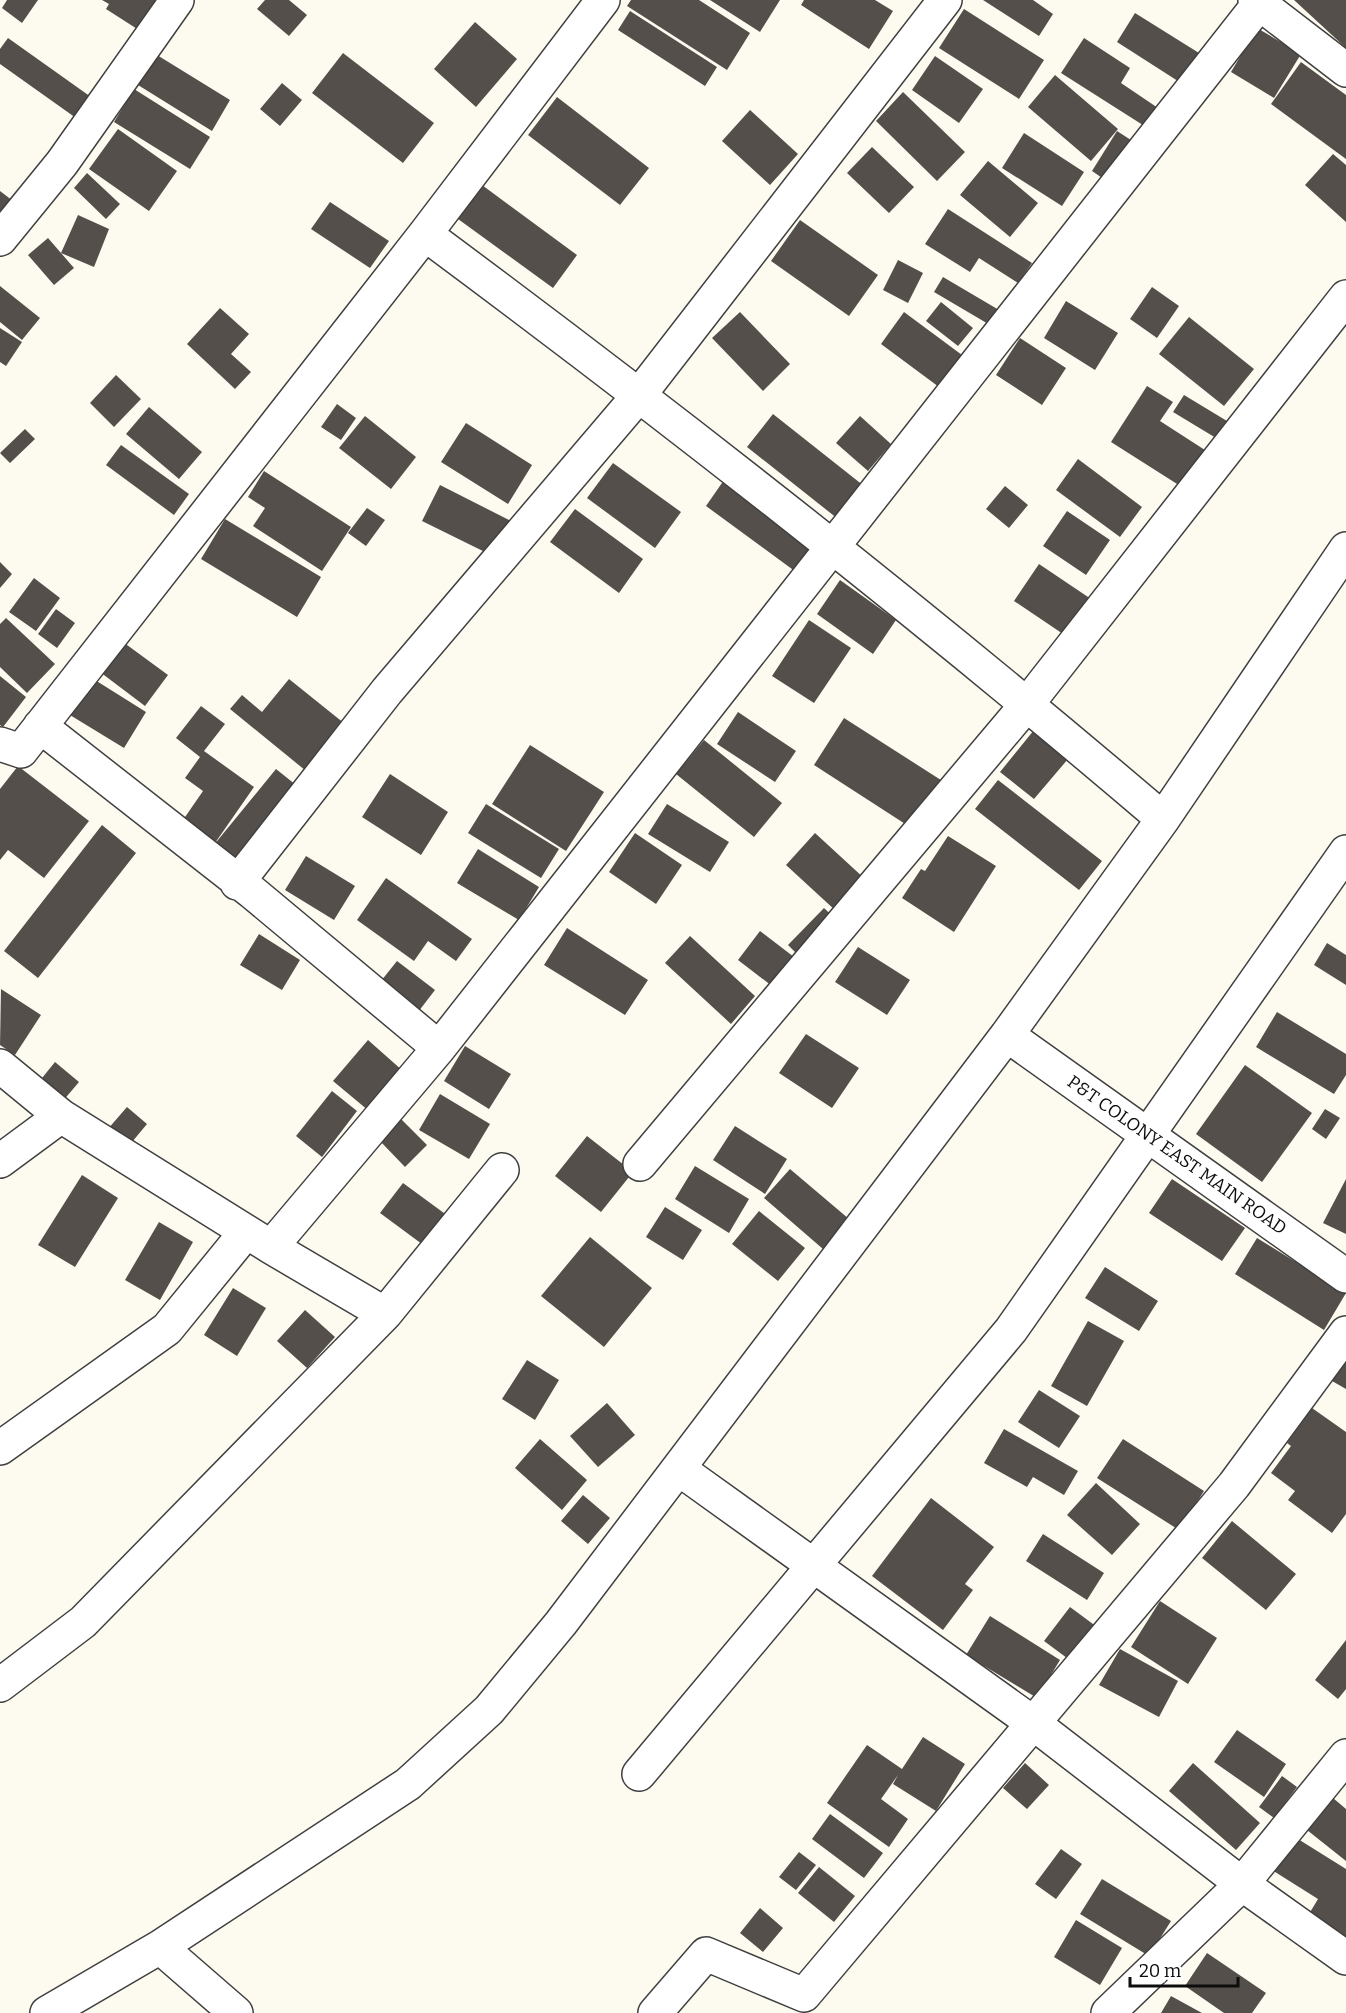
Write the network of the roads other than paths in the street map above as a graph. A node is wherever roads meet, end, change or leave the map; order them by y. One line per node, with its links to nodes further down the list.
1 (177, 0): 7 (street)
2 (603, 0): 6 (street)
3 (945, 0): 9 (street)
4 (1259, 1): 5 (street); 10 (street)
5 (1346, 70)
6 (425, 234): 9 (street); 13 (street)
7 (0, 239)
8 (1346, 297): 12 (street)
9 (640, 394): 10 (street); 17 (street)
10 (833, 549): 12 (street); 19 (street)
11 (1346, 549): 15 (street)
12 (1028, 703): 15 (street); 24 (street)
13 (40, 726): 14 (street); 17 (street)
14 (0, 744)
15 (1163, 819): 18 (street)
16 (1346, 852): 22 (street)
17 (237, 883): 19 (street)
18 (1007, 1035): 22 (street, P&T COLONY EAST MAIN ROAD); 31 (street)
19 (439, 1048): 26 (street)
20 (0, 1066): 21 (street)
21 (61, 1116): 23 (street); 26 (street)
22 (1147, 1133): 27 (street, P&T COLONY EAST MAIN ROAD); 32 (street)
23 (0, 1161)
24 (640, 1164)
25 (502, 1170): 28 (street)
26 (259, 1239): 28 (street); 30 (street)
27 (1346, 1276)
28 (385, 1314): 33 (street)
29 (1346, 1333): 34 (street)
30 (0, 1448)
31 (679, 1468): 32 (street); 38 (street)
32 (814, 1565): 34 (street); 36 (street)
33 (0, 1686)
34 (1033, 1723): 37 (street); 42 (street)
35 (1346, 1756): 37 (street)
36 (639, 1774)
37 (1242, 1884): 39 (street); 43 (street)
38 (160, 1947): 40 (street); 41 (street)
39 (1346, 1958)
40 (47, 2013)
41 (236, 2013)
42 (655, 2013)
43 (1108, 2013)

